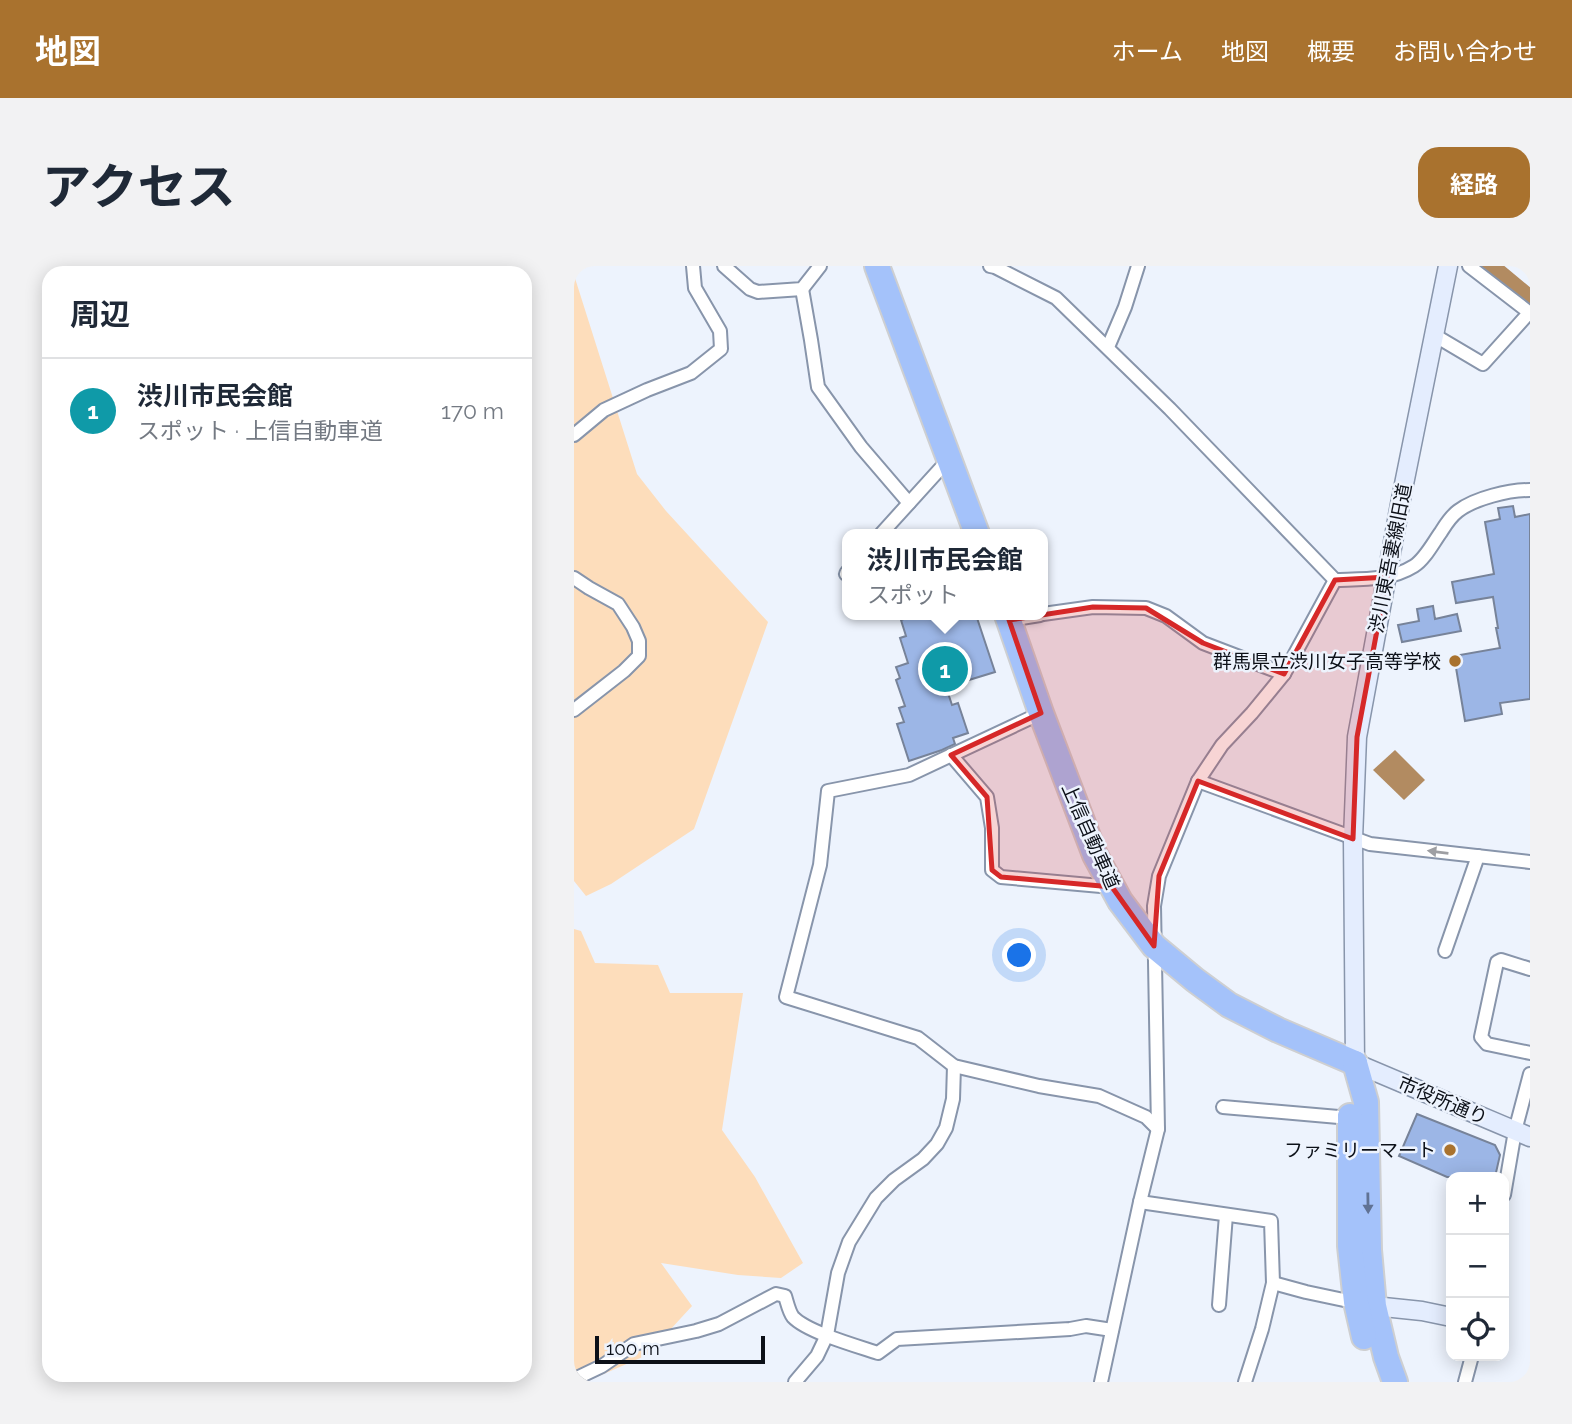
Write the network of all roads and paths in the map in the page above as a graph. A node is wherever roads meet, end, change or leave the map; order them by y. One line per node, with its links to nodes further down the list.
1 (693, 266): 13 (street)
2 (724, 266): 9 (street)
3 (820, 266): 9 (street)
4 (877, 266): 14 (highway)
5 (990, 266): 12 (street)
6 (1138, 266): 12 (street)
7 (1448, 266): 11 (street, 渋川東吾妻線旧道)
8 (1469, 266): 10 (street)
9 (802, 289): 16 (street)
10 (1530, 313): 11 (street)
11 (1434, 335): 19 (street, 渋川東吾妻線旧道)
12 (1108, 347): 21 (street)
13 (574, 435)
14 (949, 459): 16 (street); 18 (highway)
15 (1530, 490): 19 (street)
16 (909, 503): 17 (street)
17 (886, 529)
18 (975, 529)
19 (1387, 577): 21 (street); 29 (street, 渋川東吾妻線旧道)
20 (574, 578): 25 (street)
21 (1335, 580): 24 (street)
22 (1048, 614): 24 (street)
23 (1009, 620): 26 (highway, 上信自動車道)
24 (1284, 674): 28 (street)
25 (574, 710)
26 (1041, 713): 27 (street); 32 (highway, 上信自動車道)
27 (951, 755): 32 (street); 38 (street)
28 (1198, 781): 29 (street); 33 (street)
29 (1353, 839): 30 (street, one-way to 29); 37 (street, 渋川東吾妻線旧道)
30 (1478, 856): 31 (street); 34 (street)
31 (1530, 862)
32 (1112, 887): 33 (highway, 上信自動車道)
33 (1154, 946): 37 (highway, 上信自動車道); 42 (street)
34 (1446, 951)
35 (1530, 968): 36 (street)
36 (1530, 1053)
37 (1355, 1063): 41 (highway); 43 (street, 市役所通り); 49 (highway, one-way to 49)
38 (954, 1066): 42 (street); 52 (street)
39 (1530, 1074): 43 (street)
40 (1223, 1107): 41 (street)
41 (1350, 1118): 49 (highway)
42 (1158, 1129): 45 (street)
43 (1522, 1134): 44 (street)
44 (1509, 1178)
45 (1140, 1202): 46 (street); 51 (street)
46 (1226, 1215): 47 (street); 48 (street)
47 (1273, 1283): 49 (street); 57 (street)
48 (1219, 1304)
49 (1365, 1304): 50 (street); 58 (highway); 59 (highway)
50 (1446, 1316)
51 (1112, 1330): 52 (street); 56 (street)
52 (827, 1335): 54 (street); 55 (street)
53 (1471, 1361): 60 (street)
54 (575, 1382)
55 (795, 1382)
56 (1101, 1382)
57 (1245, 1382)
58 (1377, 1382)
59 (1395, 1382)
60 (1465, 1382)

